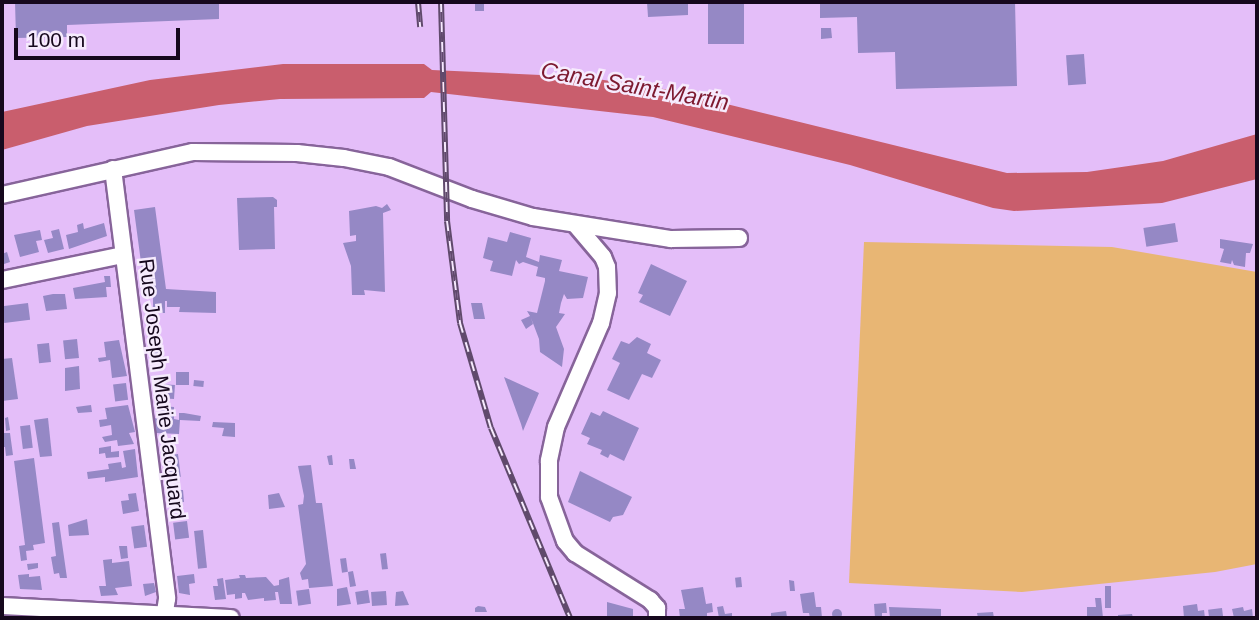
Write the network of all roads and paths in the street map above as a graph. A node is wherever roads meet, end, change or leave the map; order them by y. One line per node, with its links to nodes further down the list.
1 (113, 169): 2 (street); 3 (street); 5 (street, Rue Joseph Marie Jacquard)
2 (2, 195)
3 (575, 224): 4 (street); 10 (street)
4 (739, 239)
5 (123, 255): 6 (street); 8 (street, Rue Joseph Marie Jacquard)
6 (2, 280)
7 (2, 606): 8 (street)
8 (164, 616): 9 (street)
9 (231, 618)
10 (657, 618)

